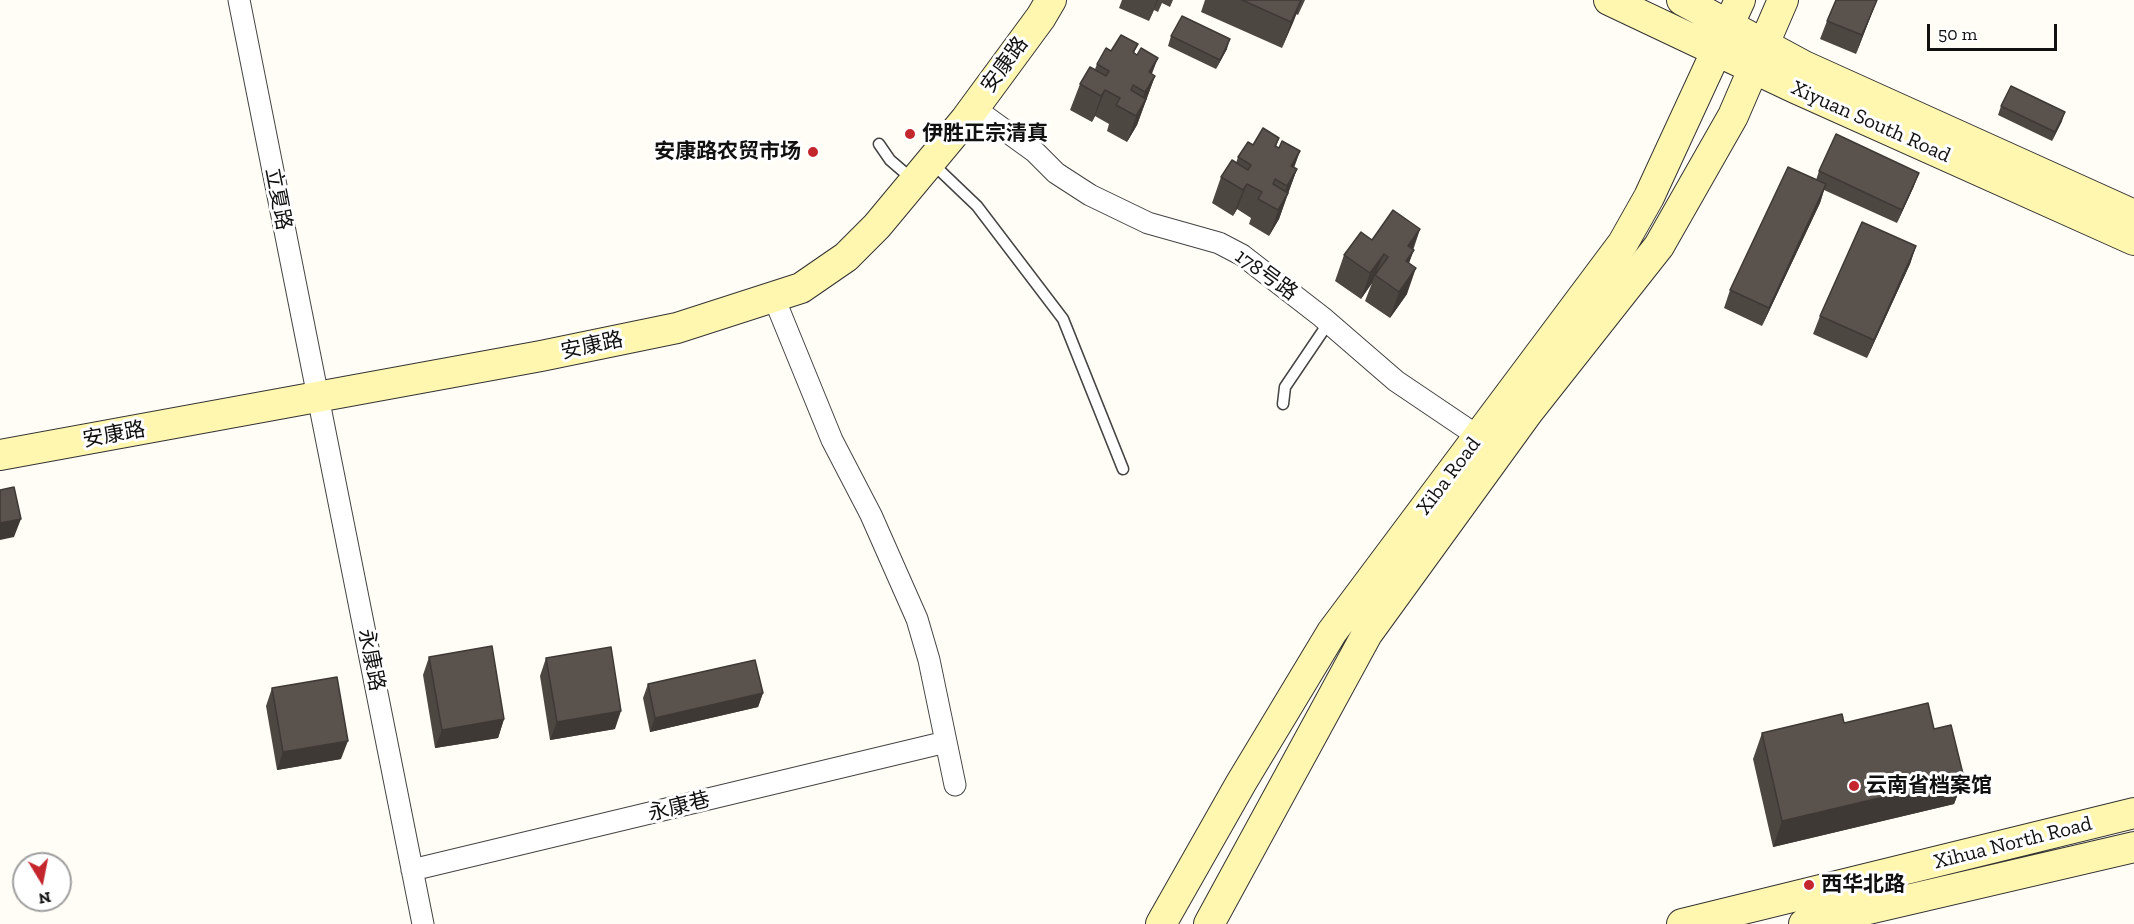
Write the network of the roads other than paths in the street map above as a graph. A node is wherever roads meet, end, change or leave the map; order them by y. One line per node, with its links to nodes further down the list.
1 (240, 0): 15 (street, 立夏路)
2 (1051, 0): 8 (main road, 安康路)
3 (1609, 0): 6 (main road, Xiyuan South Road)
4 (1682, 0): 6 (main road, Xiyuan South Road)
5 (1784, 0): 7 (main road, Xiba Road)
6 (1729, 25): 7 (main road, Xiyuan South Road); 17 (main road, Xiba Road)
7 (1760, 57): 11 (main road, Xiyuan South Road); 12 (main road, Xiyuan South Road); 25 (main road, Xiba Road)
8 (974, 108): 10 (main road, 安康路); 14 (street, 178号路)
9 (879, 144): 10 (lane)
10 (923, 171): 13 (main road, 安康路); 19 (lane)
11 (2134, 215)
12 (2134, 240)
13 (774, 298): 15 (main road, 安康路); 20 (street)
14 (1329, 322): 16 (lane); 17 (street, 178号路)
15 (317, 397): 18 (main road, 安康路); 24 (street, 永康路)
16 (1283, 404)
17 (1479, 437): 28 (main road, Xiba Road)
18 (0, 455)
19 (1123, 469)
20 (946, 742): 21 (street); 24 (street, 永康巷)
21 (955, 785)
22 (2134, 813): 31 (main road, Xihua North Road)
23 (2134, 847): 26 (main road, Xihua North Road)
24 (412, 870): 27 (street, 永康路)
25 (1236, 875): 29 (main road, Xiba Road); 30 (main road)
26 (1810, 923)
27 (423, 924)
28 (1161, 924)
29 (1209, 924)
30 (1236, 924)
31 (1682, 924)

